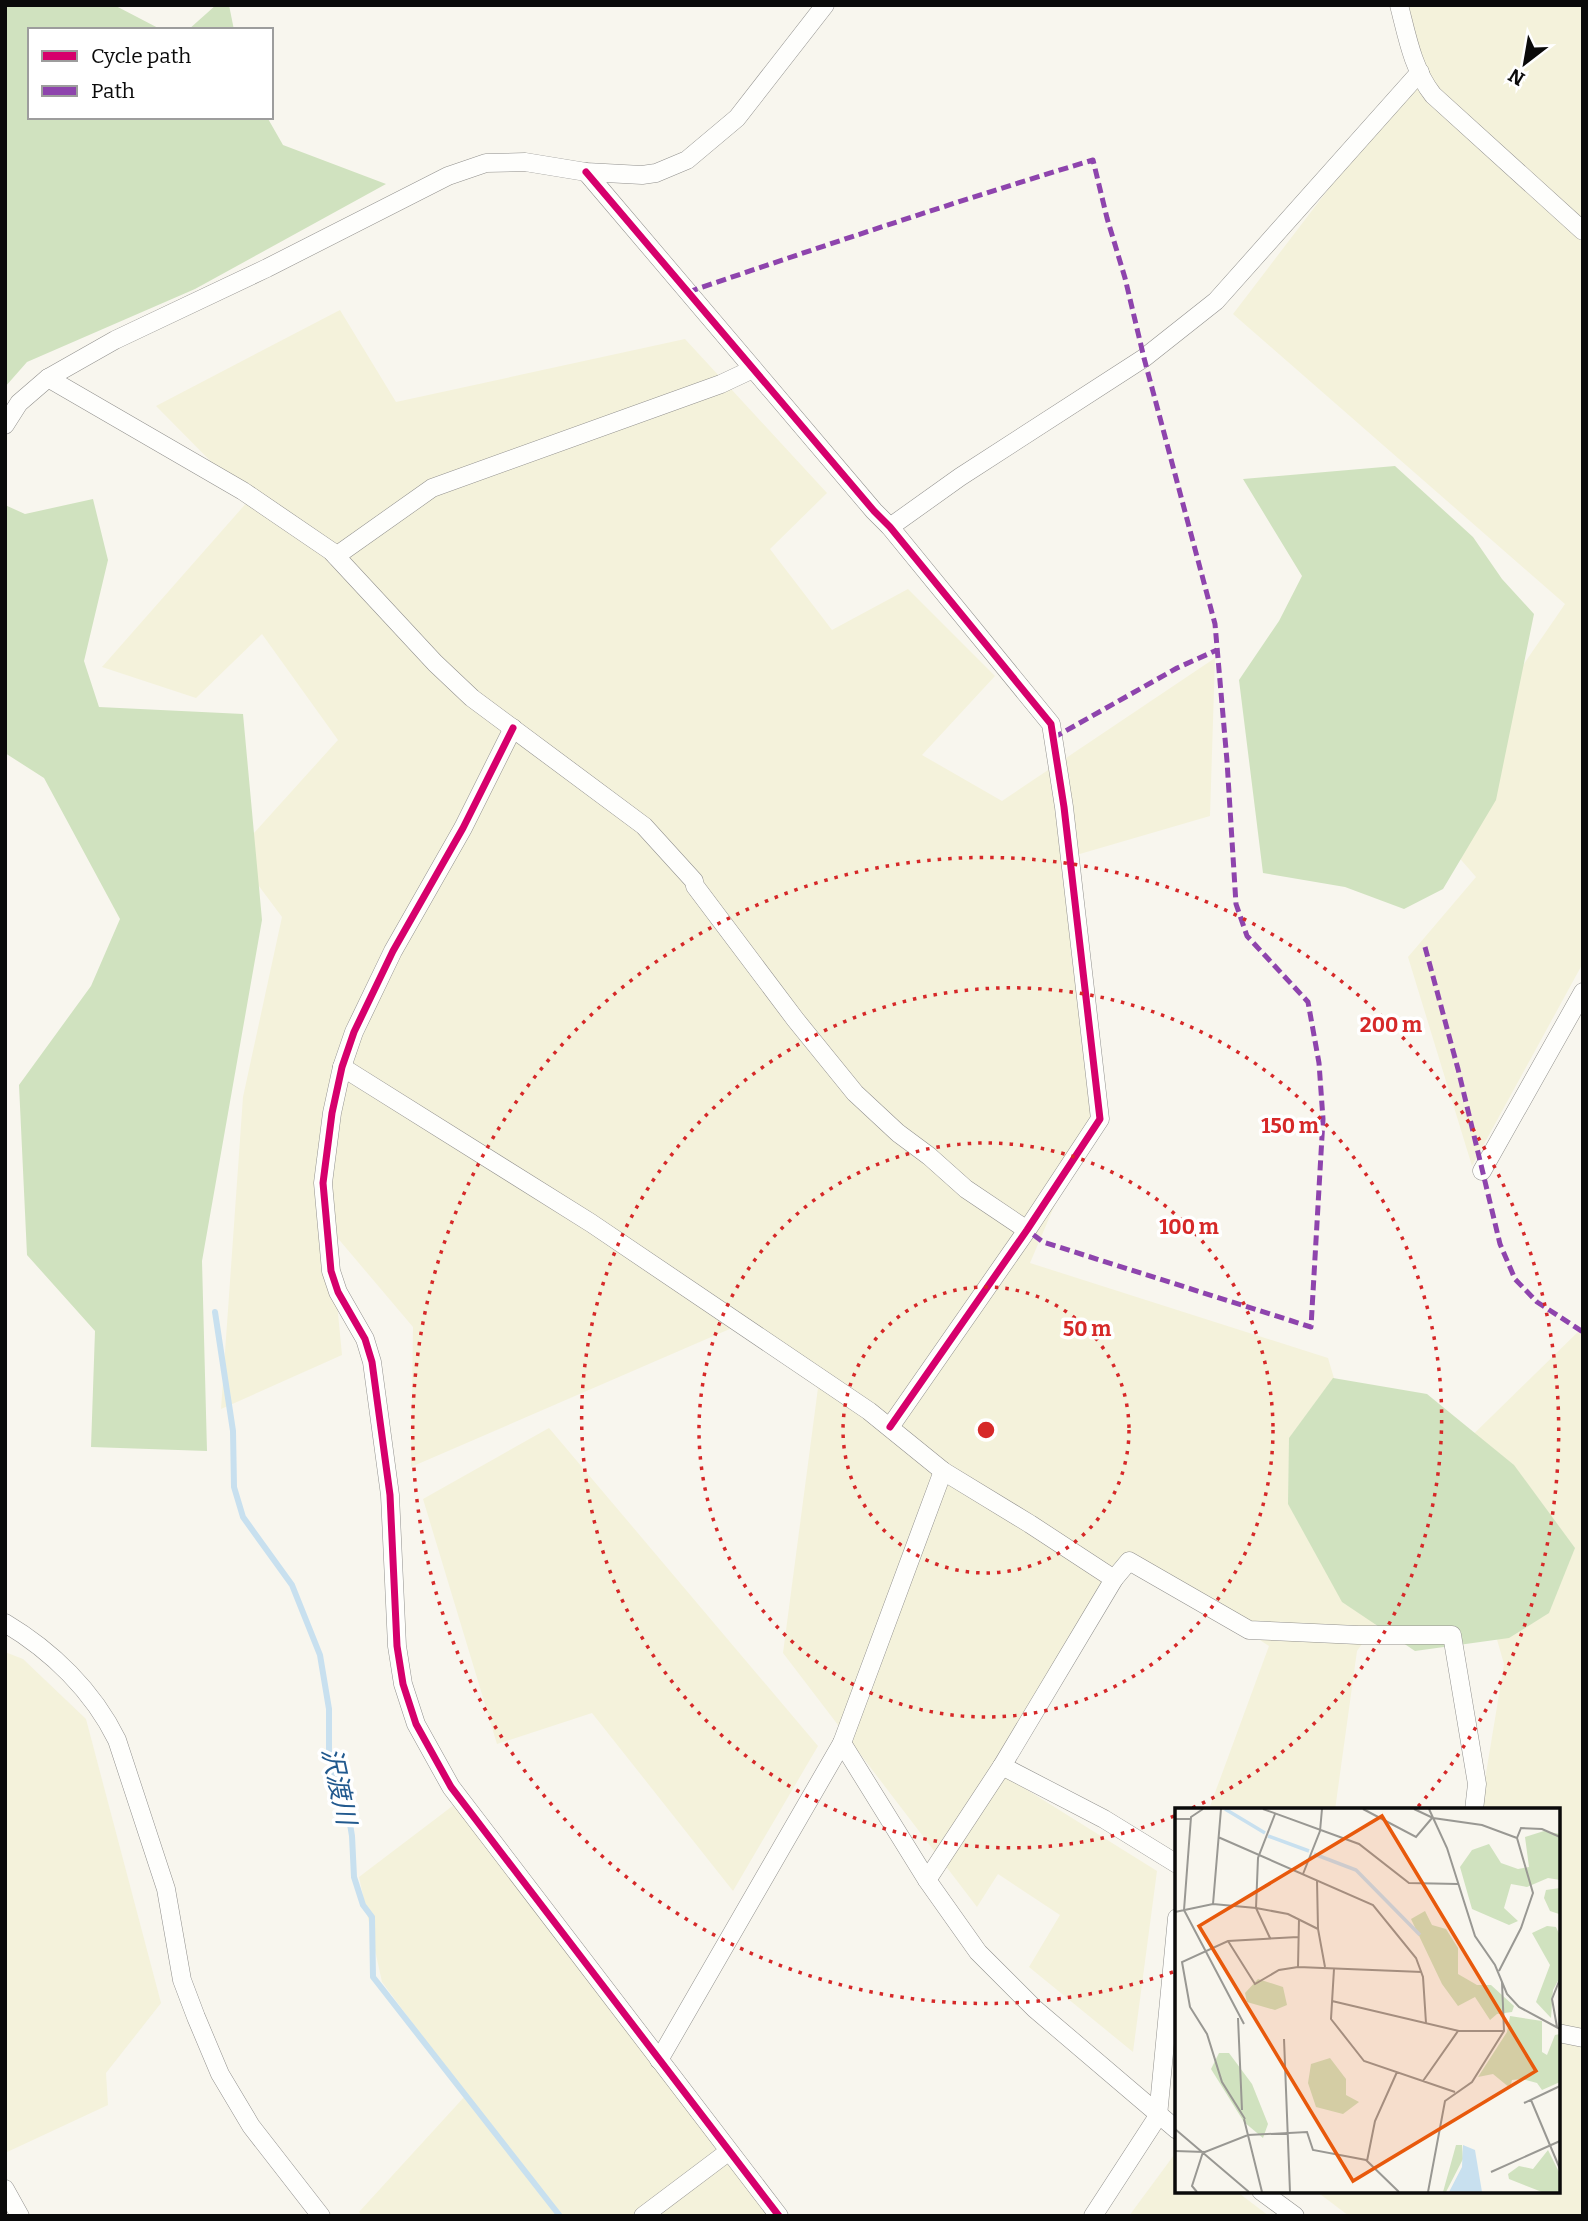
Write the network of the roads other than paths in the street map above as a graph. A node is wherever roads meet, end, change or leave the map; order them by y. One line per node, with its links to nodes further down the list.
1 (825, 5): 4 (street)
2 (1399, 5): 3 (street)
3 (1420, 72): 5 (street); 9 (street)
4 (586, 172): 6 (street); 7 (street)
5 (1583, 231)
6 (753, 369): 9 (street); 10 (street)
7 (48, 378): 8 (street); 10 (street)
8 (5, 425)
9 (890, 527): 15 (street)
10 (336, 556): 11 (street)
11 (513, 728): 13 (street); 15 (street)
12 (1583, 992): 14 (street)
13 (342, 1067): 16 (street); 28 (street)
14 (1482, 1171)
15 (1027, 1230): 16 (street)
16 (890, 1427): 17 (street)
17 (943, 1471): 18 (street); 20 (street)
18 (1114, 1579): 21 (street); 22 (street)
19 (5, 1623): 35 (street)
20 (842, 1744): 24 (street); 28 (street)
21 (1002, 1766): 23 (street); 24 (street)
22 (1474, 1808)
23 (1175, 1863)
24 (927, 1880): 29 (street)
25 (1175, 1939): 29 (street)
26 (1560, 2033): 27 (street)
27 (1583, 2038)
28 (659, 2060): 31 (street)
29 (1158, 2116): 30 (street); 38 (street)
30 (1175, 2129)
31 (728, 2152): 36 (street); 37 (street)
32 (5, 2189): 34 (street)
33 (1264, 2193): 39 (street)
34 (20, 2216)
35 (321, 2216)
36 (643, 2216)
37 (779, 2216)
38 (1093, 2216)
39 (1294, 2216)

